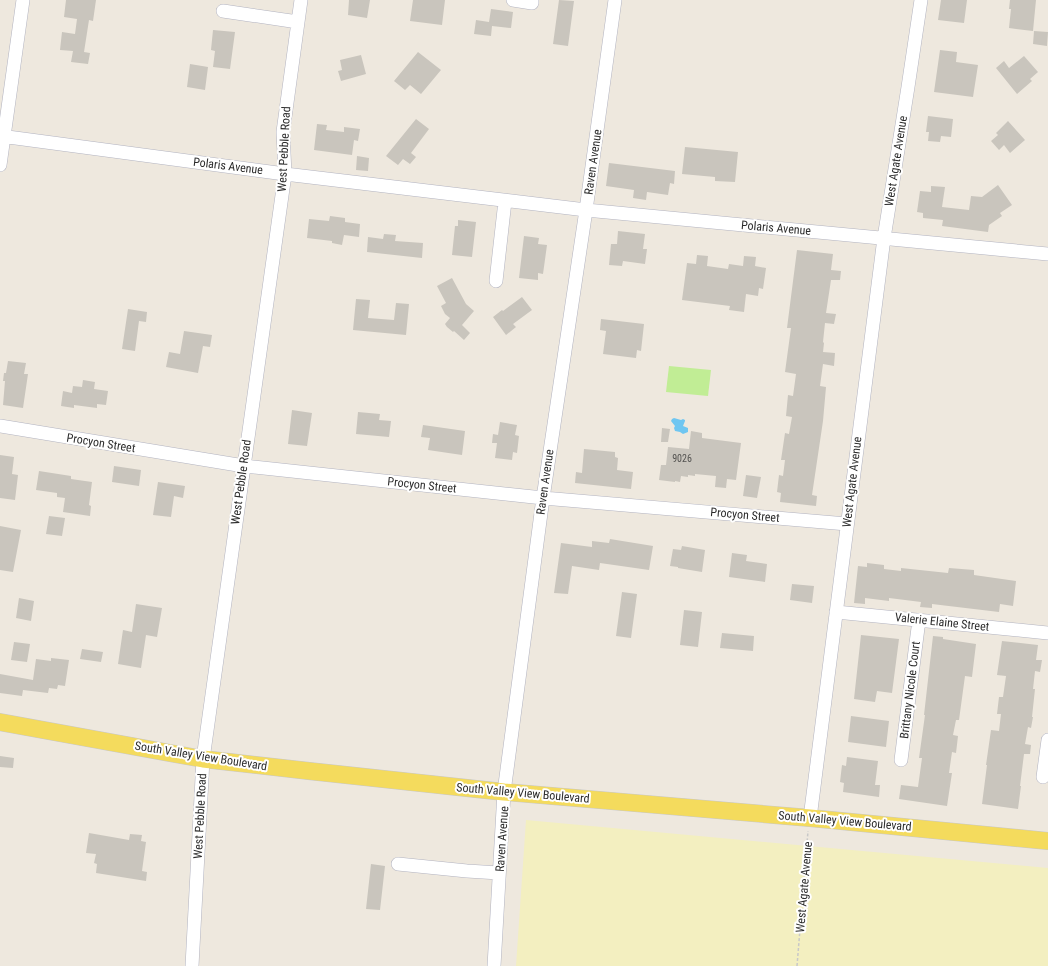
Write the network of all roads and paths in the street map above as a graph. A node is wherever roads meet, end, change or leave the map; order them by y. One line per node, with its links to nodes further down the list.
1 (23, 0): 9 (street)
2 (302, 0): 8 (street, West Pebble Road)
3 (513, 0): 4 (street)
4 (532, 0)
5 (615, 0): 13 (street, Raven Avenue)
6 (920, 0): 14 (street, West Agate Avenue)
7 (223, 11): 8 (street)
8 (298, 22): 11 (street, West Pebble Road)
9 (2, 137): 10 (street); 11 (street, Polaris Avenue)
10 (0, 165)
11 (285, 174): 12 (street, Polaris Avenue); 18 (street, West Pebble Road)
12 (505, 200): 13 (street, Polaris Avenue); 16 (street)
13 (586, 210): 14 (street, Polaris Avenue); 19 (street, Raven Avenue)
14 (884, 238): 15 (street, Polaris Avenue); 20 (street, West Agate Avenue)
15 (1048, 254)
16 (496, 281)
17 (0, 426): 18 (street, Procyon Street)
18 (244, 466): 19 (street, Procyon Street); 26 (street, West Pebble Road)
19 (543, 498): 20 (street, Procyon Street); 29 (street, Raven Avenue)
20 (847, 524): 21 (street, West Agate Avenue)
21 (836, 612): 22 (street, Valerie Elaine Street); 30 (street, West Agate Avenue)
22 (919, 620): 23 (street, Valerie Elaine Street); 27 (street, Brittany Nicole Court)
23 (1048, 633)
24 (0, 722): 26 (main road, South Valley View Boulevard)
25 (1048, 740): 28 (street)
26 (203, 759): 29 (main road, South Valley View Boulevard); 34 (street, West Pebble Road)
27 (901, 760)
28 (1043, 778)
29 (504, 792): 30 (main road, South Valley View Boulevard); 33 (street, Raven Avenue)
30 (810, 818): 31 (main road, South Valley View Boulevard); 36 (path, West Agate Avenue)
31 (1048, 840)
32 (398, 864): 33 (street)
33 (500, 873): 35 (street, Raven Avenue)
34 (192, 966)
35 (494, 966)
36 (797, 966)

